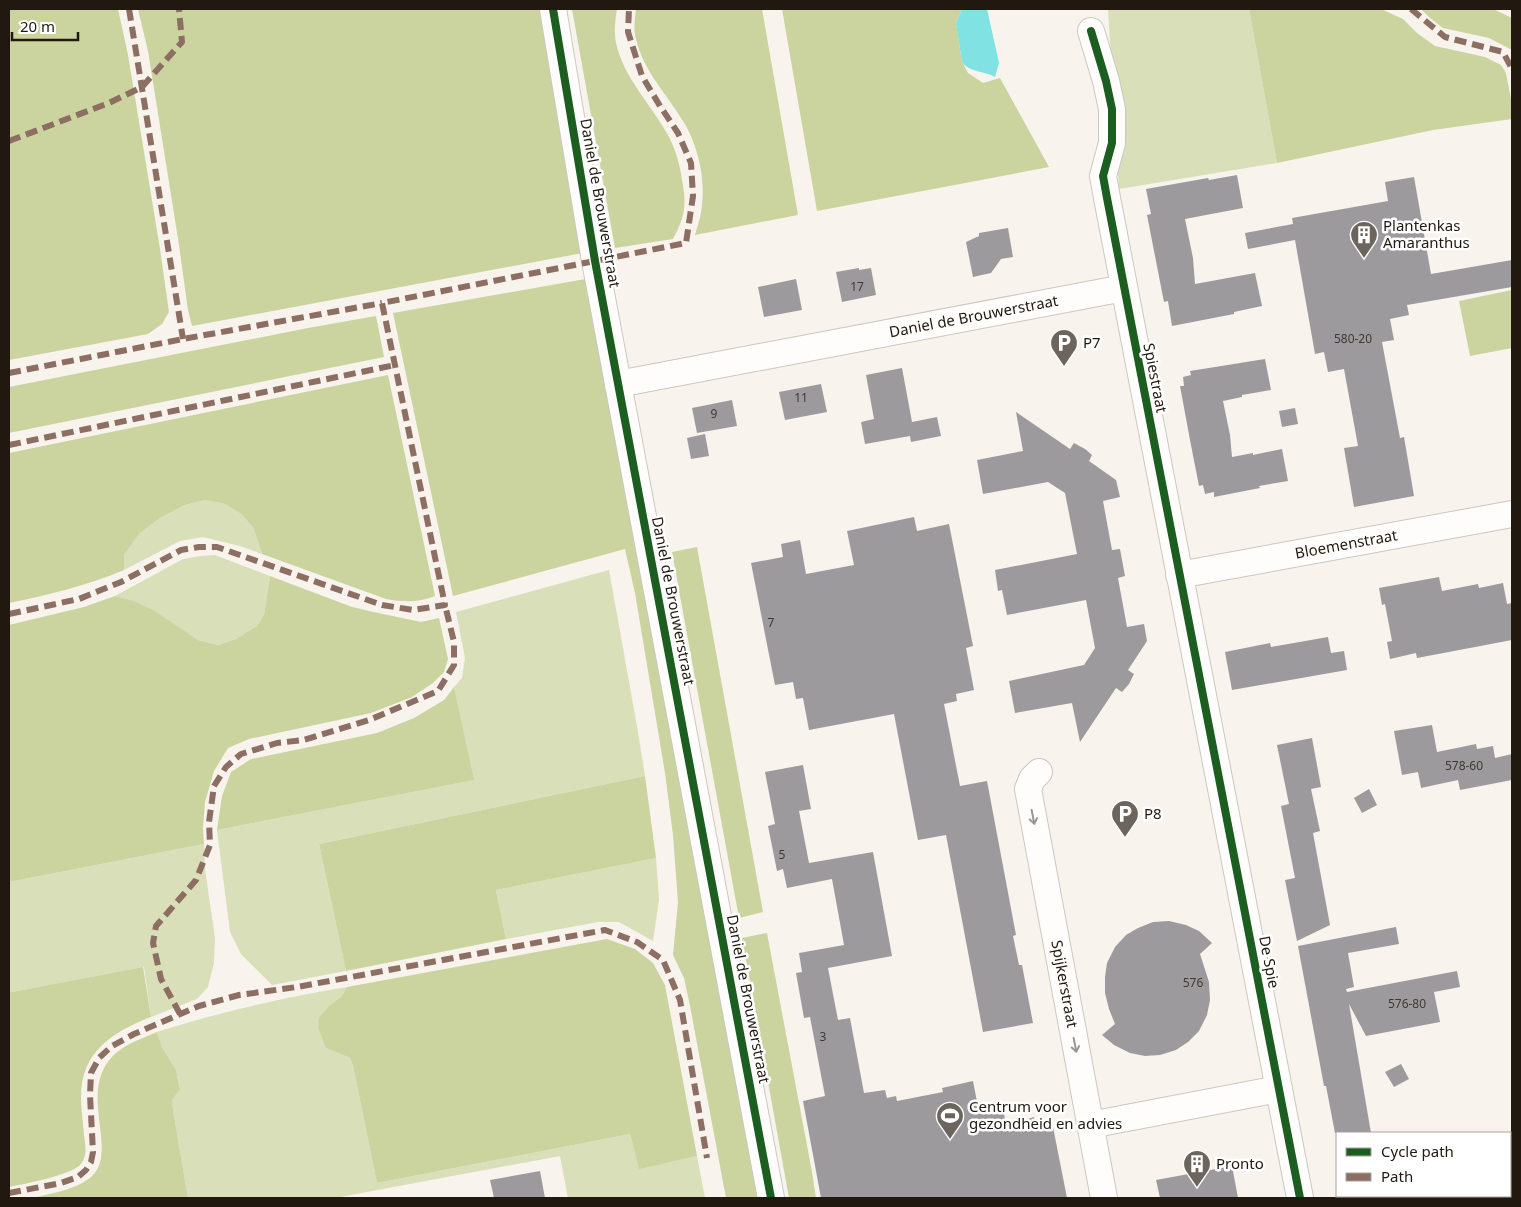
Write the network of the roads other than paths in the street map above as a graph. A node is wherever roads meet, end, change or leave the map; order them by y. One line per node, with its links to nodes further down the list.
1 (553, 9): 4 (street, Daniel de Brouwerstraat)
2 (1091, 31): 3 (street, Spiestraat)
3 (1124, 288): 4 (street, Daniel de Brouwerstraat); 6 (street, Spiestraat)
4 (618, 384): 11 (street, Daniel de Brouwerstraat)
5 (1512, 514): 6 (street, Bloemenstraat)
6 (1179, 575): 7 (street, Spiestraat)
7 (1210, 732): 9 (street, De Spie)
8 (1039, 772): 10 (street, Spijkerstraat, one-way to 10)
9 (1279, 1089): 10 (street); 13 (street, De Spie)
10 (1090, 1125): 12 (street, Spijkerstraat)
11 (771, 1198)
12 (1104, 1198)
13 (1300, 1198)

